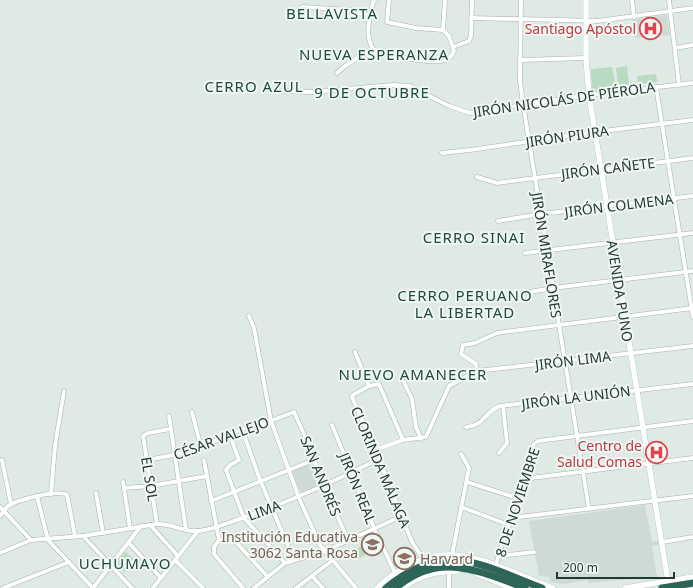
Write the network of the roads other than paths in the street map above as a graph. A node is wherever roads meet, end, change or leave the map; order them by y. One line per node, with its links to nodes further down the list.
1 (375, 0): 12 (street)
2 (389, 0): 17 (street)
3 (445, 0): 17 (street)
4 (472, 0): 14 (street)
5 (521, 0): 15 (street, JIRÓN MIRAFLORES)
6 (586, 0): 16 (street, AVENIDA PUNO)
7 (632, 0): 13 (street)
8 (669, 0): 11 (street)
9 (302, 7): 12 (street)
10 (693, 8): 11 (street)
11 (670, 11): 13 (street); 20 (street)
12 (371, 16): 21 (street)
13 (634, 17): 16 (street)
14 (472, 18): 15 (street); 19 (street)
15 (521, 20): 16 (street); 23 (street, JIRÓN MIRAFLORES)
16 (586, 22): 22 (street, AVENIDA PUNO)
17 (444, 30): 19 (street)
18 (693, 45): 20 (street)
19 (453, 47): 21 (street)
20 (675, 48): 26 (street)
21 (375, 50): 24 (street)
22 (586, 58): 23 (street); 29 (street, AVENIDA PUNO)
23 (520, 60): 30 (street, JIRÓN MIRAFLORES)
24 (337, 73)
25 (693, 83): 26 (street, JIRÓN NICOLÁS DE PIÉROLA)
26 (679, 85): 27 (street, JIRÓN NICOLÁS DE PIÉROLA)
27 (656, 87): 29 (street, JIRÓN NICOLÁS DE PIÉROLA); 32 (street)
28 (274, 91): 30 (street, JIRÓN NICOLÁS DE PIÉROLA)
29 (589, 95): 30 (street, JIRÓN NICOLÁS DE PIÉROLA); 33 (street, AVENIDA PUNO)
30 (523, 104): 34 (street, JIRÓN MIRAFLORES)
31 (693, 120): 32 (street, JIRÓN PIURA)
32 (662, 124): 33 (street, JIRÓN PIURA); 37 (street)
33 (595, 132): 34 (street, JIRÓN PIURA); 38 (street, AVENIDA PUNO)
34 (529, 142): 35 (street, JIRÓN PIURA); 40 (street, JIRÓN MIRAFLORES)
35 (442, 152)
36 (693, 158): 37 (street, JIRÓN CAÑETE)
37 (668, 161): 38 (street, JIRÓN CAÑETE); 42 (street)
38 (601, 169): 40 (street, JIRÓN CAÑETE); 43 (street, AVENIDA PUNO)
39 (477, 177): 40 (street, JIRÓN CAÑETE)
40 (535, 177): 44 (street, JIRÓN MIRAFLORES)
41 (693, 196): 42 (street, JIRÓN COLMENA)
42 (674, 199): 43 (street, JIRÓN COLMENA); 47 (street)
43 (607, 207): 44 (street, JIRÓN COLMENA); 48 (street, AVENIDA PUNO)
44 (540, 214): 45 (street, JIRÓN COLMENA); 49 (street, JIRÓN MIRAFLORES)
45 (498, 221)
46 (693, 233): 47 (street)
47 (680, 235): 48 (street); 52 (street)
48 (612, 243): 49 (street); 53 (street, AVENIDA PUNO)
49 (546, 250): 50 (street); 54 (street, JIRÓN MIRAFLORES)
50 (525, 253)
51 (693, 271): 52 (street)
52 (686, 272): 53 (street); 56 (street)
53 (618, 280): 54 (street); 58 (street, AVENIDA PUNO)
54 (553, 288): 55 (street); 60 (street, JIRÓN MIRAFLORES)
55 (518, 294)
56 (692, 308): 58 (street); 59 (street)
57 (249, 316): 76 (street)
58 (624, 317): 60 (street); 63 (street, AVENIDA PUNO)
59 (693, 317)
60 (559, 324): 64 (street, JIRÓN MIRAFLORES); 65 (street)
61 (693, 346): 63 (street, JIRÓN LIMA)
62 (355, 352): 68 (street)
63 (630, 353): 64 (street, JIRÓN LIMA); 69 (street, AVENIDA PUNO)
64 (565, 362): 65 (street, JIRÓN LIMA); 71 (street, JIRÓN MIRAFLORES)
65 (477, 371): 84 (street)
66 (404, 382): 84 (street)
67 (693, 384): 69 (street, JIRÓN LA UNIÓN)
68 (369, 386): 85 (street); 88 (street, CLORINDA MÁLAGA)
69 (636, 390): 71 (street, JIRÓN LA UNIÓN); 80 (street, AVENIDA PUNO)
70 (64, 391): 113 (street)
71 (570, 398): 72 (street, JIRÓN LA UNIÓN); 83 (street, JIRÓN MIRAFLORES)
72 (503, 406): 79 (street, JIRÓN LA UNIÓN); 89 (street)
73 (192, 412): 87 (street)
74 (294, 412): 76 (street, CÉSAR VALLEJO); 97 (street, SAN ANDRÉS)
75 (168, 416): 81 (street)
76 (271, 421): 82 (street, CÉSAR VALLEJO); 99 (street)
77 (693, 421): 80 (street)
78 (332, 425): 101 (street, JIRÓN REAL)
79 (466, 427)
80 (643, 428): 83 (street); 98 (street, AVENIDA PUNO)
81 (170, 429): 91 (street); 95 (street, EL SOL)
82 (242, 429): 87 (street, CÉSAR VALLEJO); 104 (street)
83 (577, 435): 100 (street, JIRÓN MIRAFLORES); 103 (street, 8 DE NOVIEMBRE)
84 (421, 439): 85 (street)
85 (403, 440): 88 (street)
86 (232, 441): 111 (street)
87 (201, 447): 91 (street, CÉSAR VALLEJO)
88 (375, 450): 93 (street, CLORINDA MÁLAGA)
89 (499, 453)
90 (461, 454): 107 (street)
91 (173, 456): 95 (street, CÉSAR VALLEJO); 105 (street)
92 (693, 458): 98 (street)
93 (379, 459): 101 (street, LIMA); 127 (street, CLORINDA MÁLAGA)
94 (2, 460): 120 (street)
95 (147, 460): 108 (street, EL SOL)
96 (204, 460): 102 (street)
97 (314, 460): 99 (street); 109 (street, SAN ANDRÉS)
98 (648, 463): 100 (street); 119 (street, AVENIDA PUNO)
99 (288, 470): 104 (street); 116 (street)
100 (583, 472): 103 (street); 124 (street, JIRÓN MIRAFLORES)
101 (351, 473): 109 (street, LIMA); 136 (street, JIRÓN REAL)
102 (207, 476): 105 (street); 118 (street)
103 (523, 479): 117 (street, 8 DE NOVIEMBRE)
104 (260, 480): 111 (street); 123 (street)
105 (178, 481): 108 (street); 137 (street)
106 (123, 482): 110 (street)
107 (466, 482): 117 (street); 121 (street)
108 (151, 486): 110 (street); 130 (street, EL SOL)
109 (324, 486): 116 (street, LIMA); 146 (street, SAN ANDRÉS)
110 (124, 488): 135 (street)
111 (234, 492): 118 (street); 128 (street)
112 (96, 493): 139 (street)
113 (51, 494): 114 (street); 140 (street)
114 (37, 496): 120 (street); 144 (street)
115 (693, 496): 119 (street)
116 (299, 498): 123 (street, LIMA); 149 (street)
117 (517, 498): 129 (street, 8 DE NOVIEMBRE)
118 (211, 501): 134 (street)
119 (655, 501): 124 (street); 147 (street, AVENIDA PUNO)
120 (11, 504): 125 (street)
121 (461, 506): 132 (street); 152 (street)
122 (0, 507): 125 (street)
123 (271, 509): 128 (street, LIMA); 157 (street)
124 (589, 509): 129 (street)
125 (4, 512): 126 (street); 143 (street)
126 (0, 516)
127 (402, 516): 136 (street); 155 (street, CLORINDA MÁLAGA)
128 (244, 518): 134 (street, LIMA); 160 (street)
129 (511, 518): 132 (street, 8 DE NOVIEMBRE)
130 (157, 524): 131 (street, LIMA); 137 (street, LIMA)
131 (150, 525): 133 (street, LIMA); 153 (street)
132 (509, 525): 154 (street, 8 DE NOVIEMBRE)
133 (141, 526): 135 (street, LIMA); 148 (street)
134 (216, 527): 138 (street, LIMA); 145 (street)
135 (130, 528): 139 (street, LIMA)
136 (374, 528): 146 (street); 164 (street, JIRÓN REAL)
137 (186, 530): 138 (street, LIMA)
138 (198, 531): 153 (street)
139 (103, 532): 141 (street, LIMA)
140 (75, 536): 141 (street, LIMA); 144 (street, LIMA)
141 (83, 536): 162 (street)
142 (693, 537): 147 (street)
143 (31, 540): 144 (street, LIMA); 151 (street)
144 (48, 540): 159 (street)
145 (219, 540): 166 (street); 176 (street)
146 (348, 540): 149 (street)
147 (662, 542): 170 (street, AVENIDA PUNO)
148 (129, 543): 162 (street); 168 (street)
149 (324, 550): 157 (street); 158 (street)
150 (534, 552): 154 (street)
151 (0, 553)
152 (452, 554): 155 (street); 161 (street)
153 (178, 556): 156 (street)
154 (499, 556): 161 (street, 8 DE NOVIEMBRE)
155 (423, 559): 164 (street)
156 (175, 560): 168 (street); 175 (street)
157 (294, 560): 160 (street)
158 (333, 560): 165 (street); 180 (street)
159 (69, 562): 171 (street); 172 (street)
160 (286, 562): 166 (street)
161 (496, 564): 189 (street)
162 (111, 566): 172 (street); 173 (street)
163 (449, 571): 184 (street); 185 (street); 186 (street)
164 (395, 573): 181 (street)
165 (312, 576): 178 (street); 179 (street)
166 (268, 577): 177 (street)
167 (693, 577): 170 (street)
168 (161, 578): 174 (street)
169 (693, 583): 170 (highway)
170 (667, 586): 190 (street)
171 (1, 588)
172 (93, 588)
173 (132, 588)
174 (153, 588)
175 (203, 588)
176 (243, 588)
177 (254, 588)
178 (296, 588)
179 (323, 588)
180 (356, 588)
181 (377, 588)
182 (386, 588): 188 (highway)
183 (396, 588): 187 (highway)
184 (403, 588)
185 (449, 588)
186 (512, 588)
187 (525, 588)
188 (542, 588)
189 (553, 588)
190 (625, 588)

